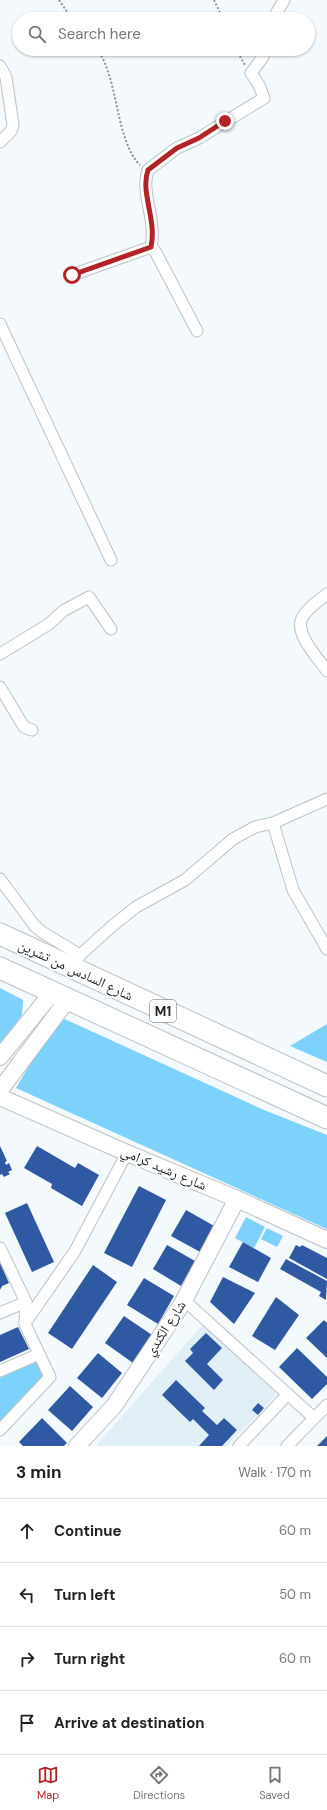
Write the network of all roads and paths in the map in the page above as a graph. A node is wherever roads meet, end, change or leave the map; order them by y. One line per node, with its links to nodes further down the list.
1 (59, 0): 4 (path)
2 (214, 0): 5 (path)
3 (284, 0): 6 (street)
4 (67, 12)
5 (220, 12)
6 (277, 12)
7 (101, 56): 13 (path)
8 (241, 56): 11 (path)
9 (263, 56): 11 (street)
10 (0, 66): 12 (street)
11 (251, 72): 13 (street)
12 (0, 142)
13 (148, 170): 14 (street)
14 (151, 247): 15 (street); 17 (street)
15 (72, 275)
16 (0, 324): 18 (street)
17 (197, 331)
18 (111, 560)
19 (327, 594): 22 (street)
20 (111, 629): 21 (street)
21 (0, 654)
22 (327, 671)
23 (0, 687): 24 (street)
24 (32, 730)
25 (327, 799): 26 (street)
26 (273, 823): 29 (street); 30 (street)
27 (0, 879): 30 (street)
28 (0, 934): 30 (highway, شارع السادس من تشرين / M1)
29 (327, 949)
30 (75, 961): 34 (highway, شارع السادس من تشرين / M1)
31 (0, 968): 32 (highway, M1)
32 (60, 996): 33 (main road); 35 (main road); 37 (highway, M1)
33 (0, 1057)
34 (327, 1086)
35 (0, 1090)
36 (0, 1097): 38 (main road, شارع رشيد كرامي)
37 (327, 1118)
38 (127, 1153): 39 (main road, شارع رشيد كرامي); 45 (street)
39 (237, 1199): 40 (main road, شارع رشيد كرامي); 42 (main road, شارع الكندي)
40 (327, 1240)
41 (0, 1248): 43 (street)
42 (184, 1300): 48 (street); 52 (main road, شارع الكندي)
43 (26, 1302): 44 (street); 45 (street)
44 (0, 1312)
45 (25, 1324): 46 (street)
46 (39, 1354): 47 (street); 51 (street)
47 (0, 1371)
48 (288, 1394): 50 (street); 53 (street)
49 (327, 1405): 50 (street)
50 (314, 1418): 54 (street)
51 (0, 1430)
52 (77, 1446)
53 (239, 1446)
54 (287, 1446)

